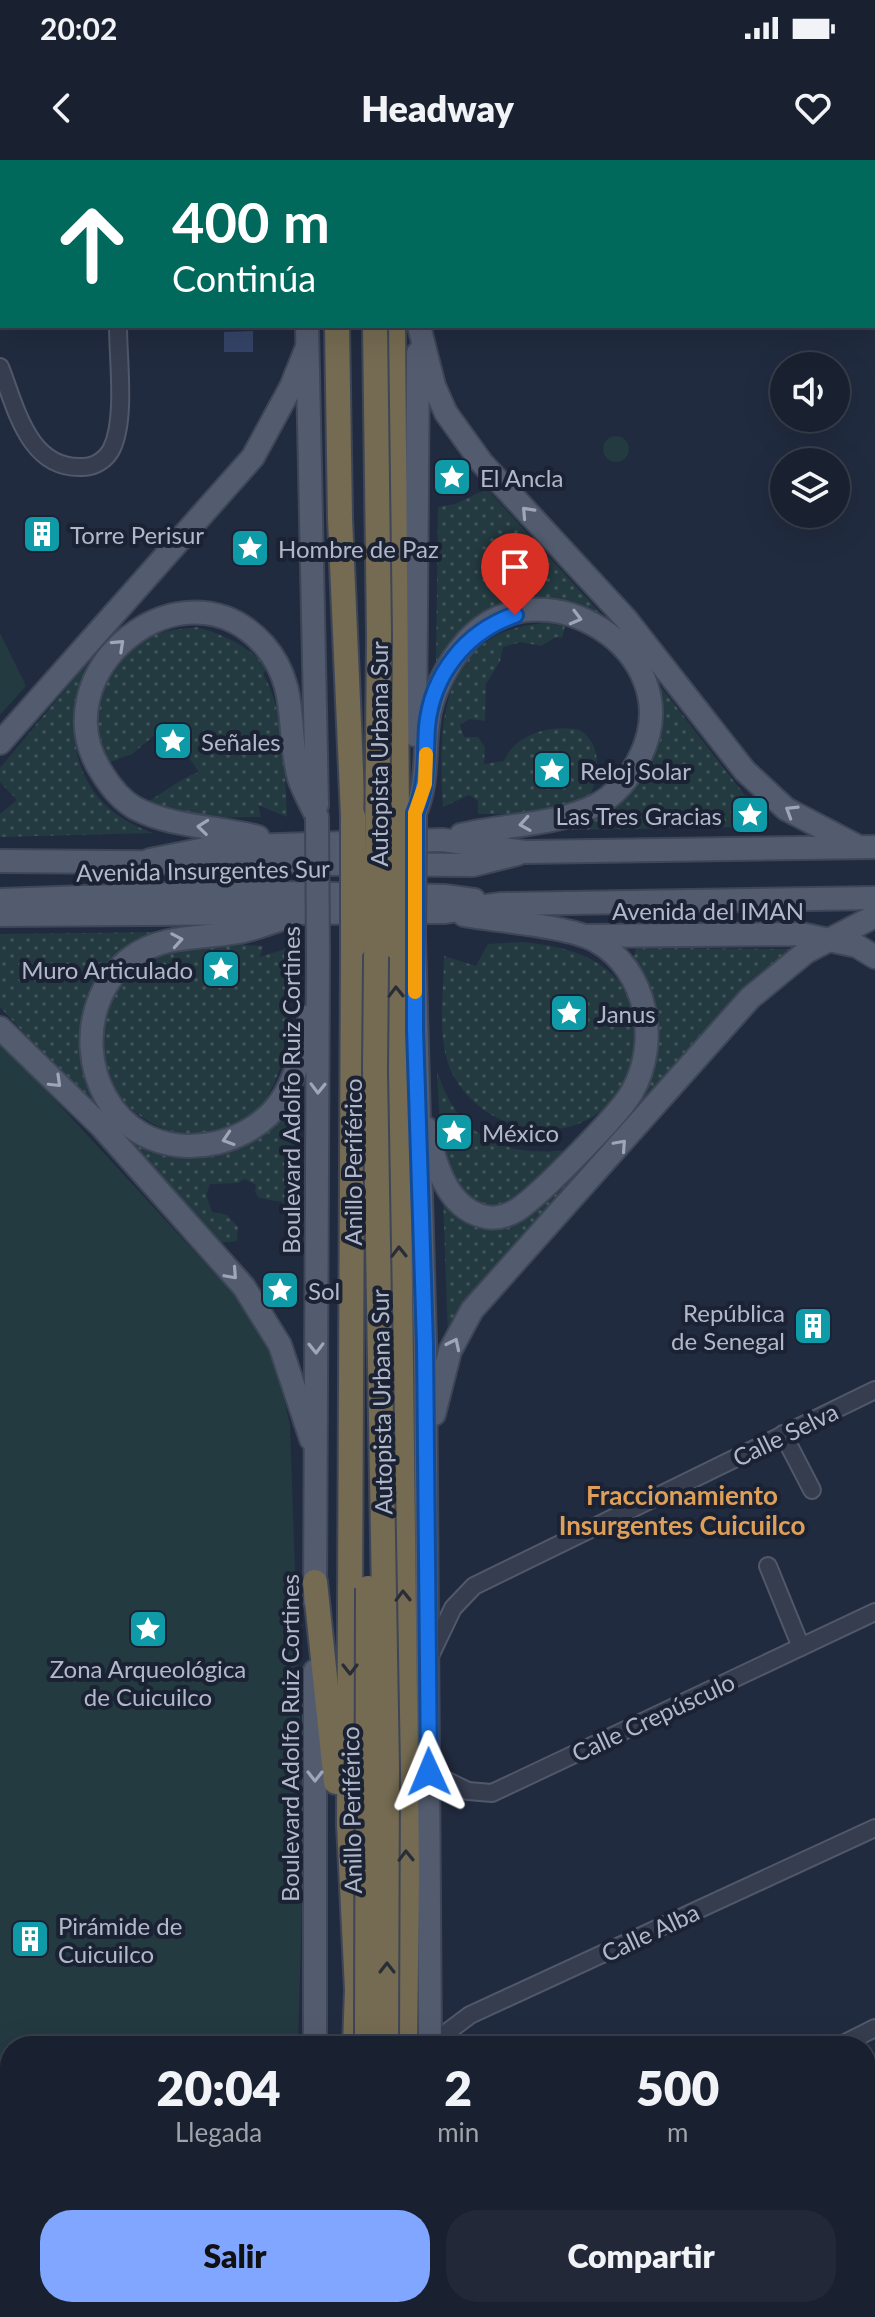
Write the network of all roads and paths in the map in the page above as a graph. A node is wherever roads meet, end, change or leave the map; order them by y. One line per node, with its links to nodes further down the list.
1 (118, 328): 10 (street)
2 (337, 328): 47 (highway, Anillo Periférico, one-way to 47, bridge)
3 (360, 328): 50 (highway, Autopista Urbana Sur, bridge)
4 (375, 328): 51 (highway, Autopista Urbana Sur, one-way to 4, bridge)
5 (393, 328): 11 (highway, Anillo Periférico)
6 (407, 328): 11 (highway)
7 (418, 328): 13 (main road)
8 (419, 328): 17 (main road, one-way to 8)
9 (307, 337): 12 (main road); 14 (main road, Boulevard Adolfo Ruiz Cortines)
10 (0, 367)
11 (396, 566): 13 (highway, Anillo Periférico)
12 (0, 743)
13 (409, 815): 15 (main road, one-way to 15); 30 (highway, Anillo Periférico, bridge)
14 (317, 817): 16 (main road, one-way to 14); 32 (main road, Boulevard Adolfo Ruiz Cortines, bridge)
15 (443, 840): 16 (main road, Avenida Insurgentes Sur); 18 (main road, Avenida Insurgentes Sur)
16 (278, 845): 19 (main road, Avenida Insurgentes Sur)
17 (867, 847): 18 (main road, Avenida Insurgentes Sur)
18 (525, 852): 19 (main road, Avenida Insurgentes Sur)
19 (150, 860): 20 (main road, Avenida Insurgentes Sur)
20 (0, 861)
21 (875, 898): 23 (main road, Avenida Insurgentes Sur)
22 (0, 900): 23 (main road, Avenida Insurgentes Sur)
23 (502, 904): 24 (main road, Avenida Insurgentes Sur)
24 (443, 912): 25 (main road, Avenida Insurgentes Sur); 28 (main road, Avenida del IMAN)
25 (300, 914): 26 (main road, Avenida Insurgentes Sur); 32 (main road, one-way to 25)
26 (0, 915)
27 (875, 916): 29 (main road)
28 (585, 936): 29 (main road, Avenida del IMAN); 34 (main road)
29 (831, 938): 31 (main road, Avenida del IMAN); 37 (main road, one-way to 29)
30 (405, 942): 34 (main road); 52 (highway, Anillo Periférico, one-way to 30)
31 (875, 957)
32 (317, 984): 38 (main road, Boulevard Adolfo Ruiz Cortines, one-way to 38)
33 (0, 1028): 38 (main road, one-way to 38)
34 (416, 1090): 37 (main road)
35 (875, 1390): 36 (street, Calle Selva)
36 (783, 1434): 39 (street); 44 (street, Calle Selva)
37 (426, 1446): 44 (main road)
38 (317, 1458): 41 (main road, Boulevard Adolfo Ruiz Cortines)
39 (812, 1490)
40 (768, 1566): 43 (street)
41 (315, 1582): 47 (highway); 48 (main road, Boulevard Adolfo Ruiz Cortines, one-way to 48)
42 (875, 1612): 43 (street, Calle Crepúsculo)
43 (801, 1647): 45 (street, Calle Crepúsculo)
44 (427, 1662): 45 (main road)
45 (429, 1772): 53 (main road)
46 (875, 1828): 54 (street, Calle Alba)
47 (357, 1990): 49 (highway, Anillo Periférico)
48 (315, 2036)
49 (355, 2036)
50 (367, 2036)
51 (386, 2036)
52 (405, 2036)
53 (430, 2036)
54 (443, 2036)

